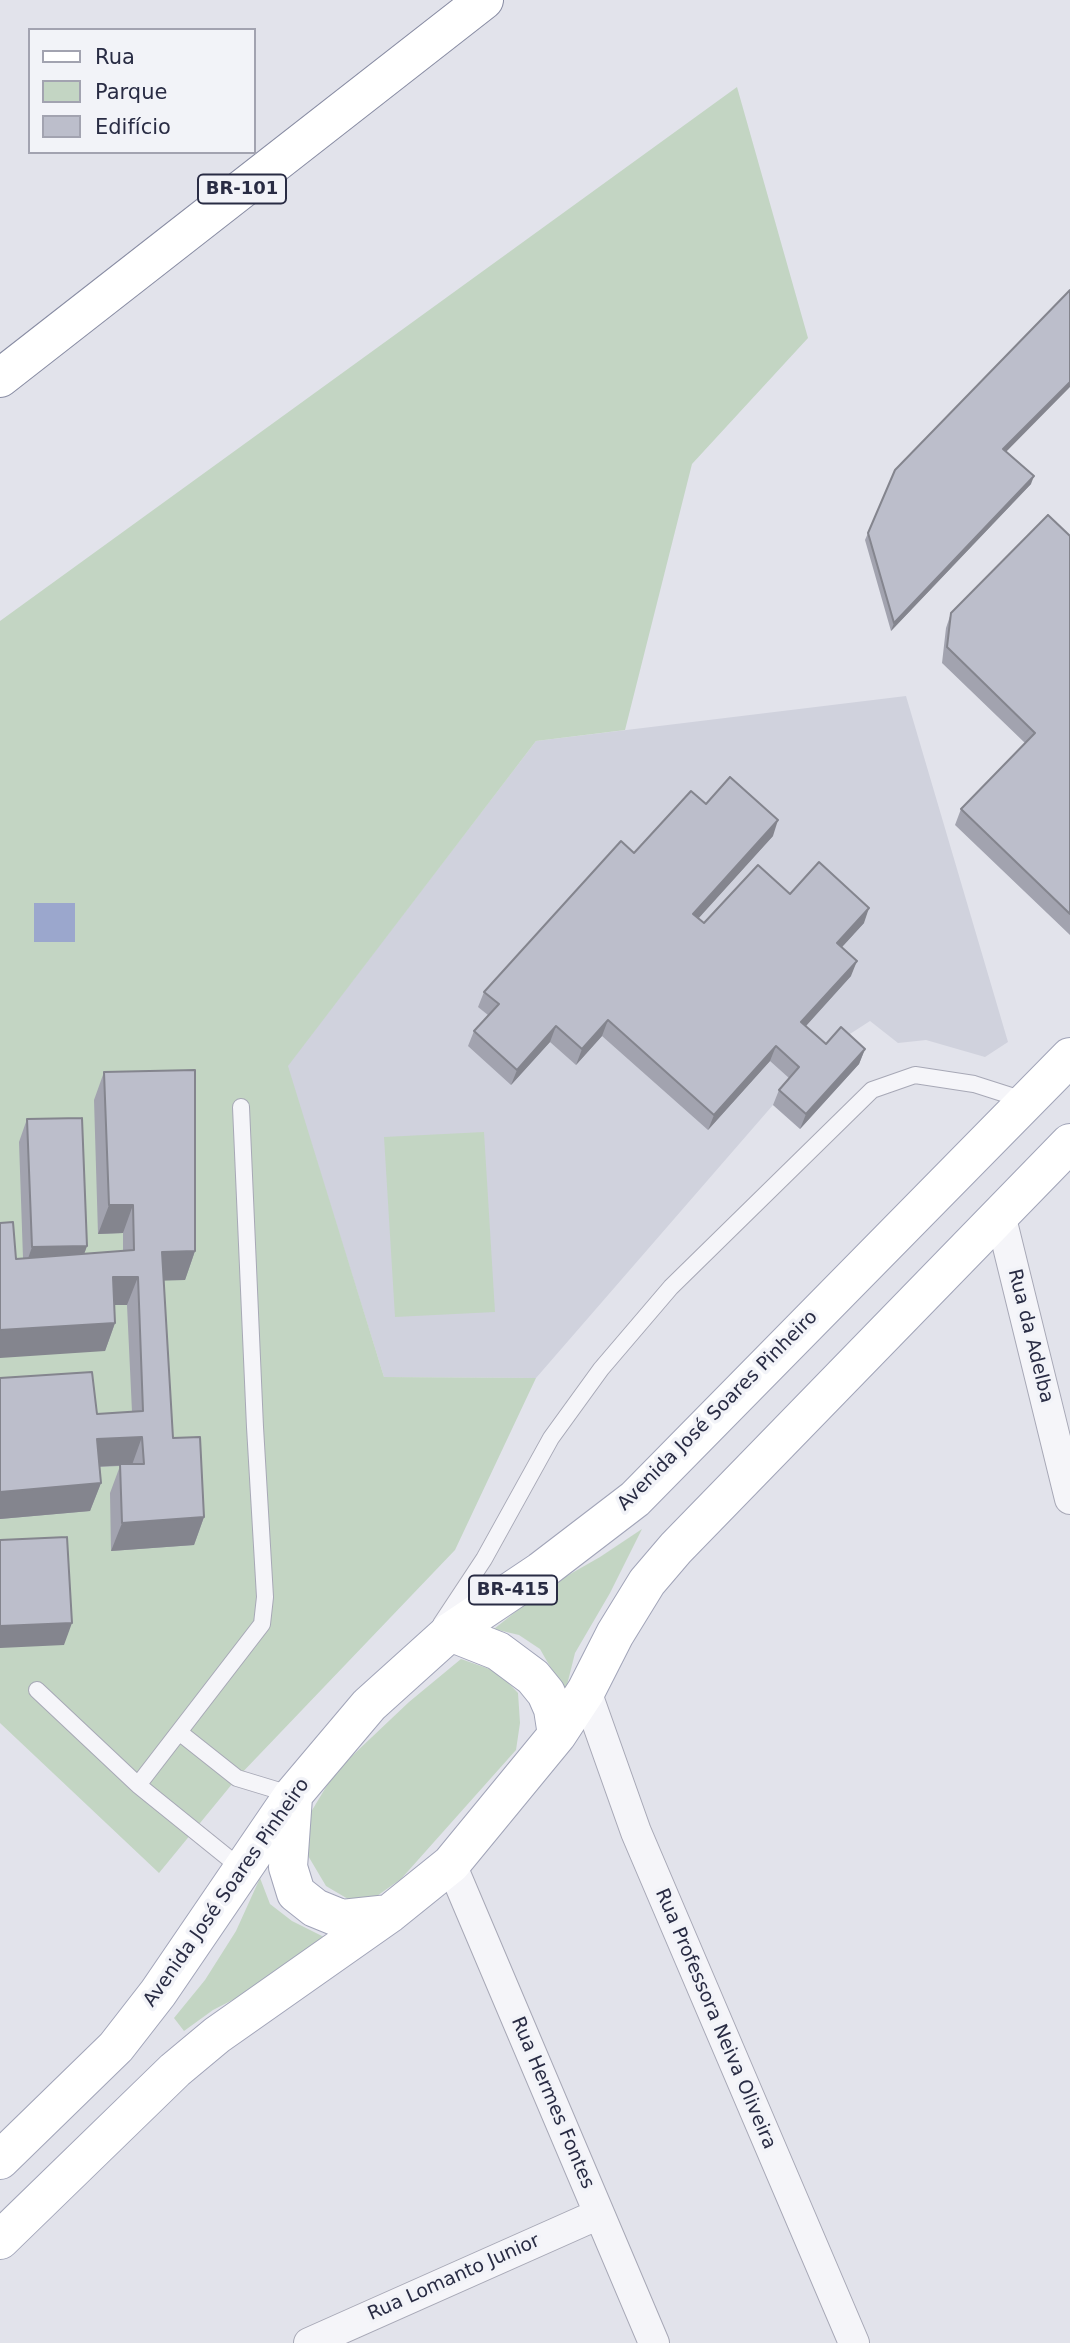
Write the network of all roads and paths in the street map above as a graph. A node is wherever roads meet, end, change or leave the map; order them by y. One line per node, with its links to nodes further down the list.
1 (484, 0): 2 (main road, BR-101)
2 (0, 378)
3 (1070, 1057): 4 (main road, Avenida José Soares Pinheiro / BR-415)
4 (1027, 1101): 10 (main road, Avenida José Soares Pinheiro / BR-415); 11 (lane)
5 (241, 1107): 14 (lane)
6 (1070, 1143): 7 (main road)
7 (1000, 1214): 8 (street, Rua da Adelba); 13 (main road)
8 (1066, 1465): 9 (street, Rua da Adelba)
9 (1070, 1499)
10 (450, 1632): 11 (main road, Avenida José Soares Pinheiro / BR-415); 15 (main road)
11 (413, 1666): 17 (main road, Avenida José Soares Pinheiro / BR-415)
12 (37, 1690): 16 (lane)
13 (586, 1691): 15 (main road); 26 (street, Rua Professora Neiva Oliveira)
14 (179, 1732): 16 (lane); 17 (lane)
15 (557, 1735): 18 (main road)
16 (138, 1785): 19 (lane)
17 (293, 1795): 19 (main road, Avenida José Soares Pinheiro / BR-415); 20 (main road)
18 (451, 1864): 20 (main road); 22 (street, Rua Hermes Fontes)
19 (242, 1870): 21 (main road, Avenida José Soares Pinheiro / BR-415)
20 (389, 1914): 23 (main road)
21 (0, 2160)
22 (599, 2214): 24 (street, Rua Lomanto Junior); 25 (street, Rua Hermes Fontes)
23 (0, 2240)
24 (309, 2343)
25 (654, 2343)
26 (853, 2343)

